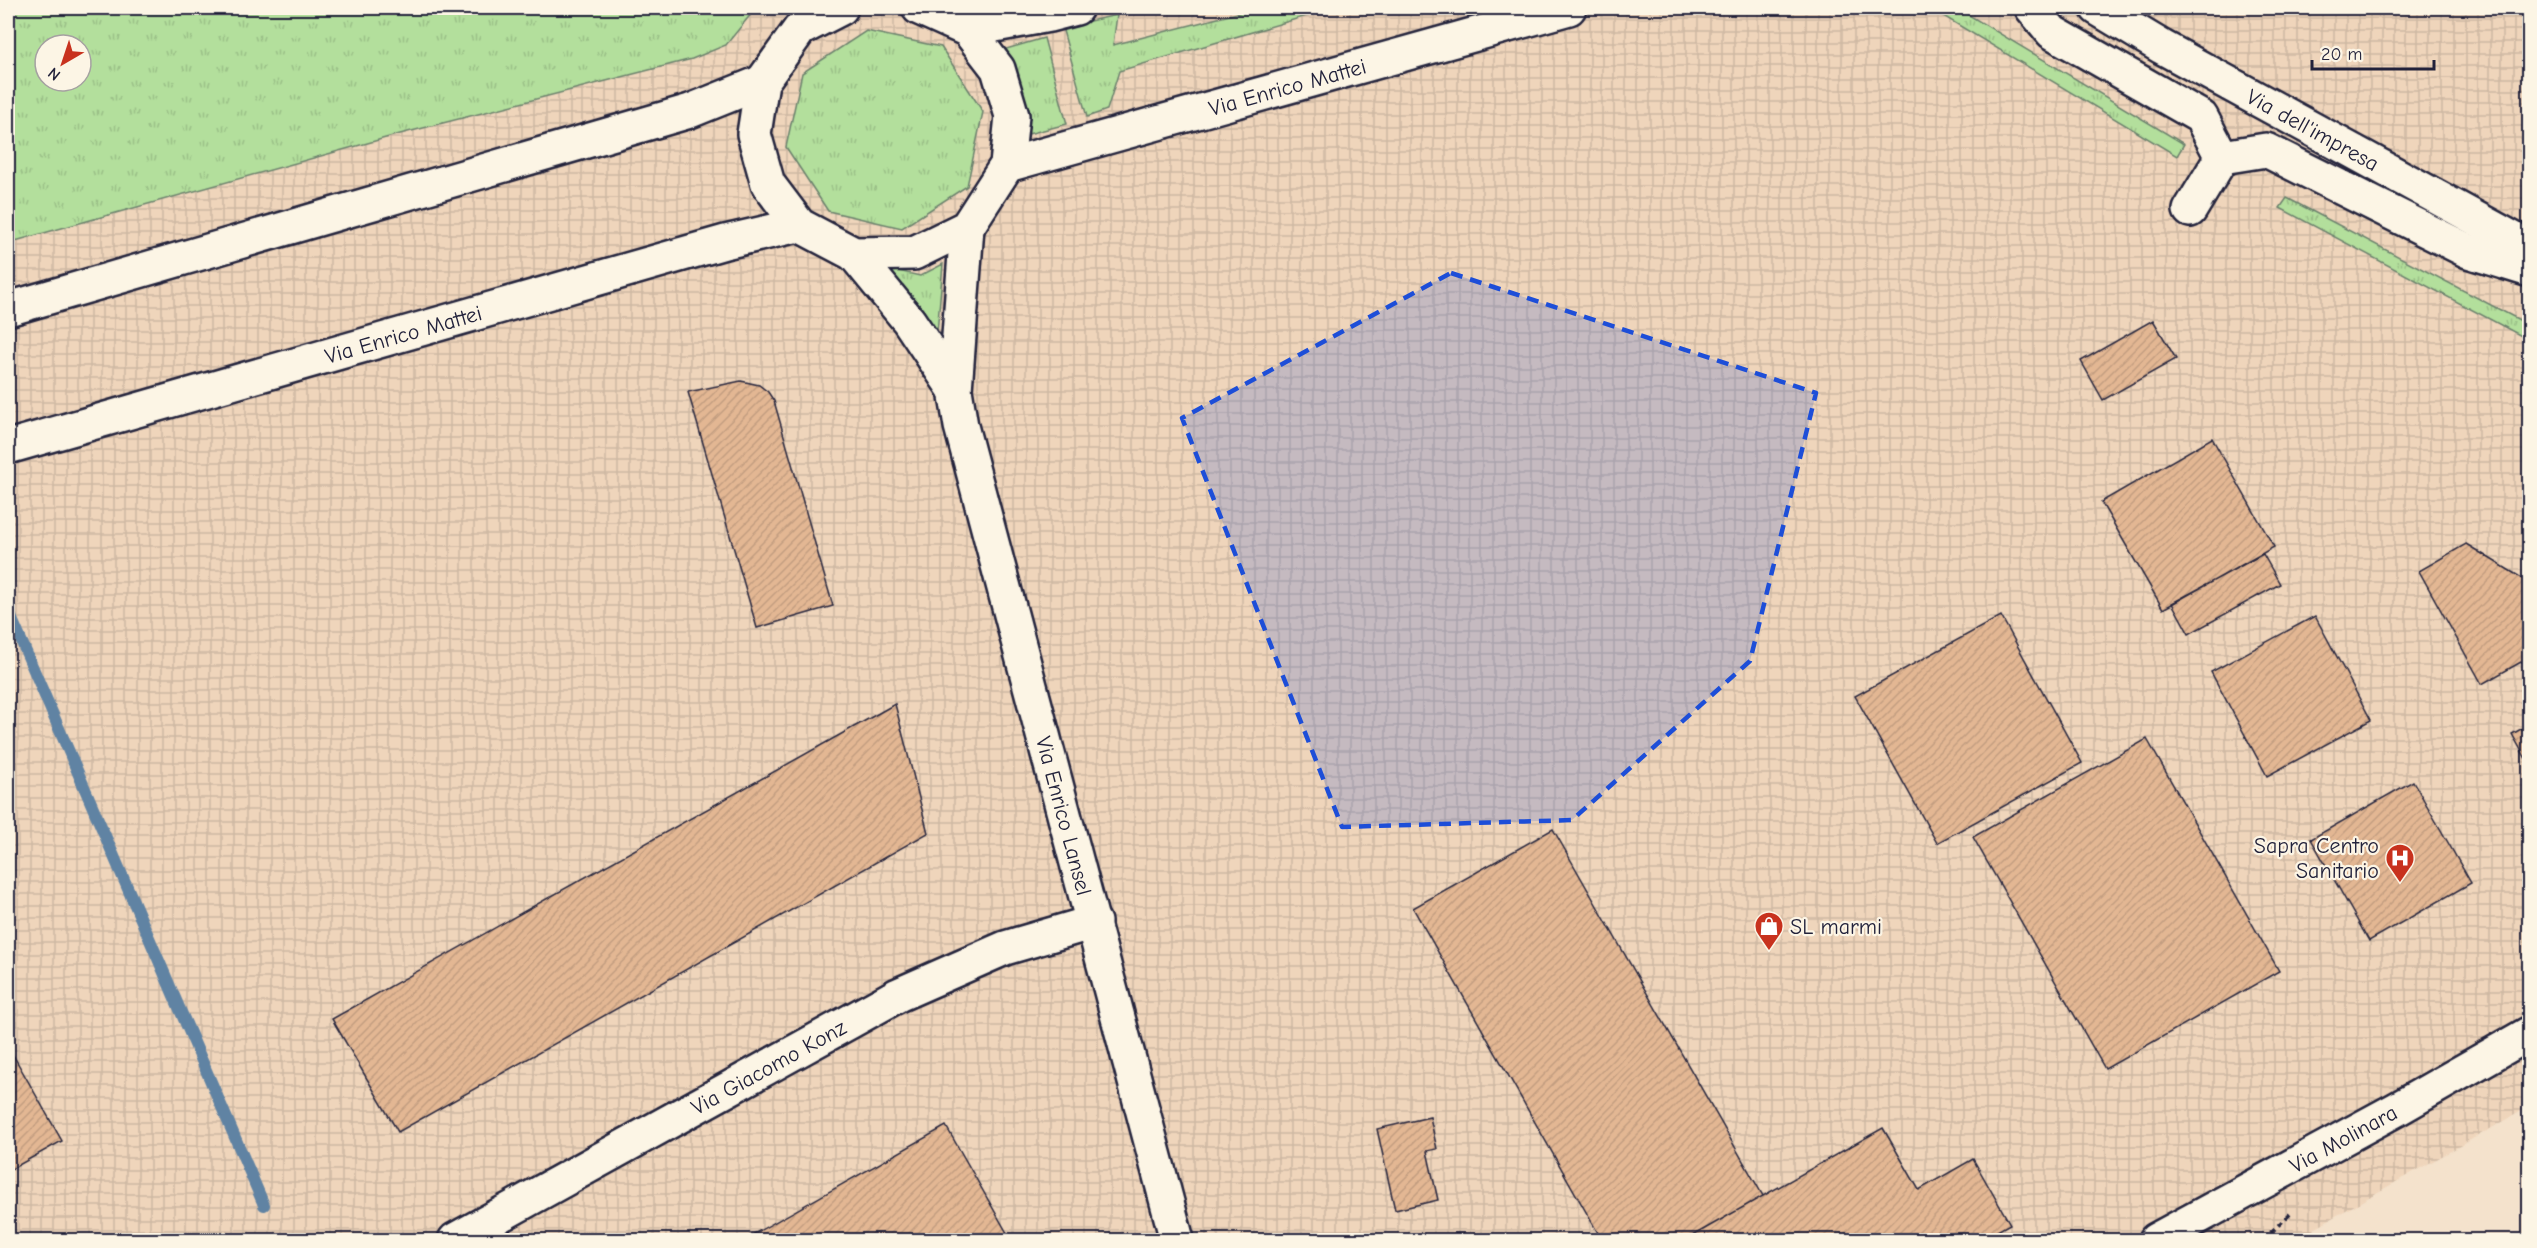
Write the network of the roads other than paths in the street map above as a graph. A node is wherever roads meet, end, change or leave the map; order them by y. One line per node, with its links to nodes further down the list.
1 (841, 8): 7 (street)
2 (919, 8): 8 (street)
3 (1076, 8): 8 (street)
4 (1569, 8): 11 (street, Via Enrico Mattei)
5 (2032, 8): 10 (street)
6 (2097, 8): 15 (street, Via dell'impresa)
7 (803, 18): 9 (street)
8 (968, 30): 11 (street)
9 (762, 82): 13 (street); 18 (street)
10 (2222, 157): 12 (street); 17 (street)
11 (1007, 165): 14 (street)
12 (2190, 210)
13 (799, 225): 16 (street); 20 (street, Via Enrico Mattei)
14 (967, 227): 16 (street); 19 (street, Via Enrico Lansel)
15 (2529, 248)
16 (855, 254): 19 (street, Via Enrico Lansel)
17 (2529, 270)
18 (8, 309)
19 (955, 390): 21 (street, Via Enrico Lansel)
20 (8, 447)
21 (1094, 922): 23 (street, Via Giacomo Konz); 24 (street, Via Enrico Lansel)
22 (2529, 1033): 25 (street, Via Molinara)
23 (455, 1240)
24 (1177, 1240)
25 (2156, 1240)

